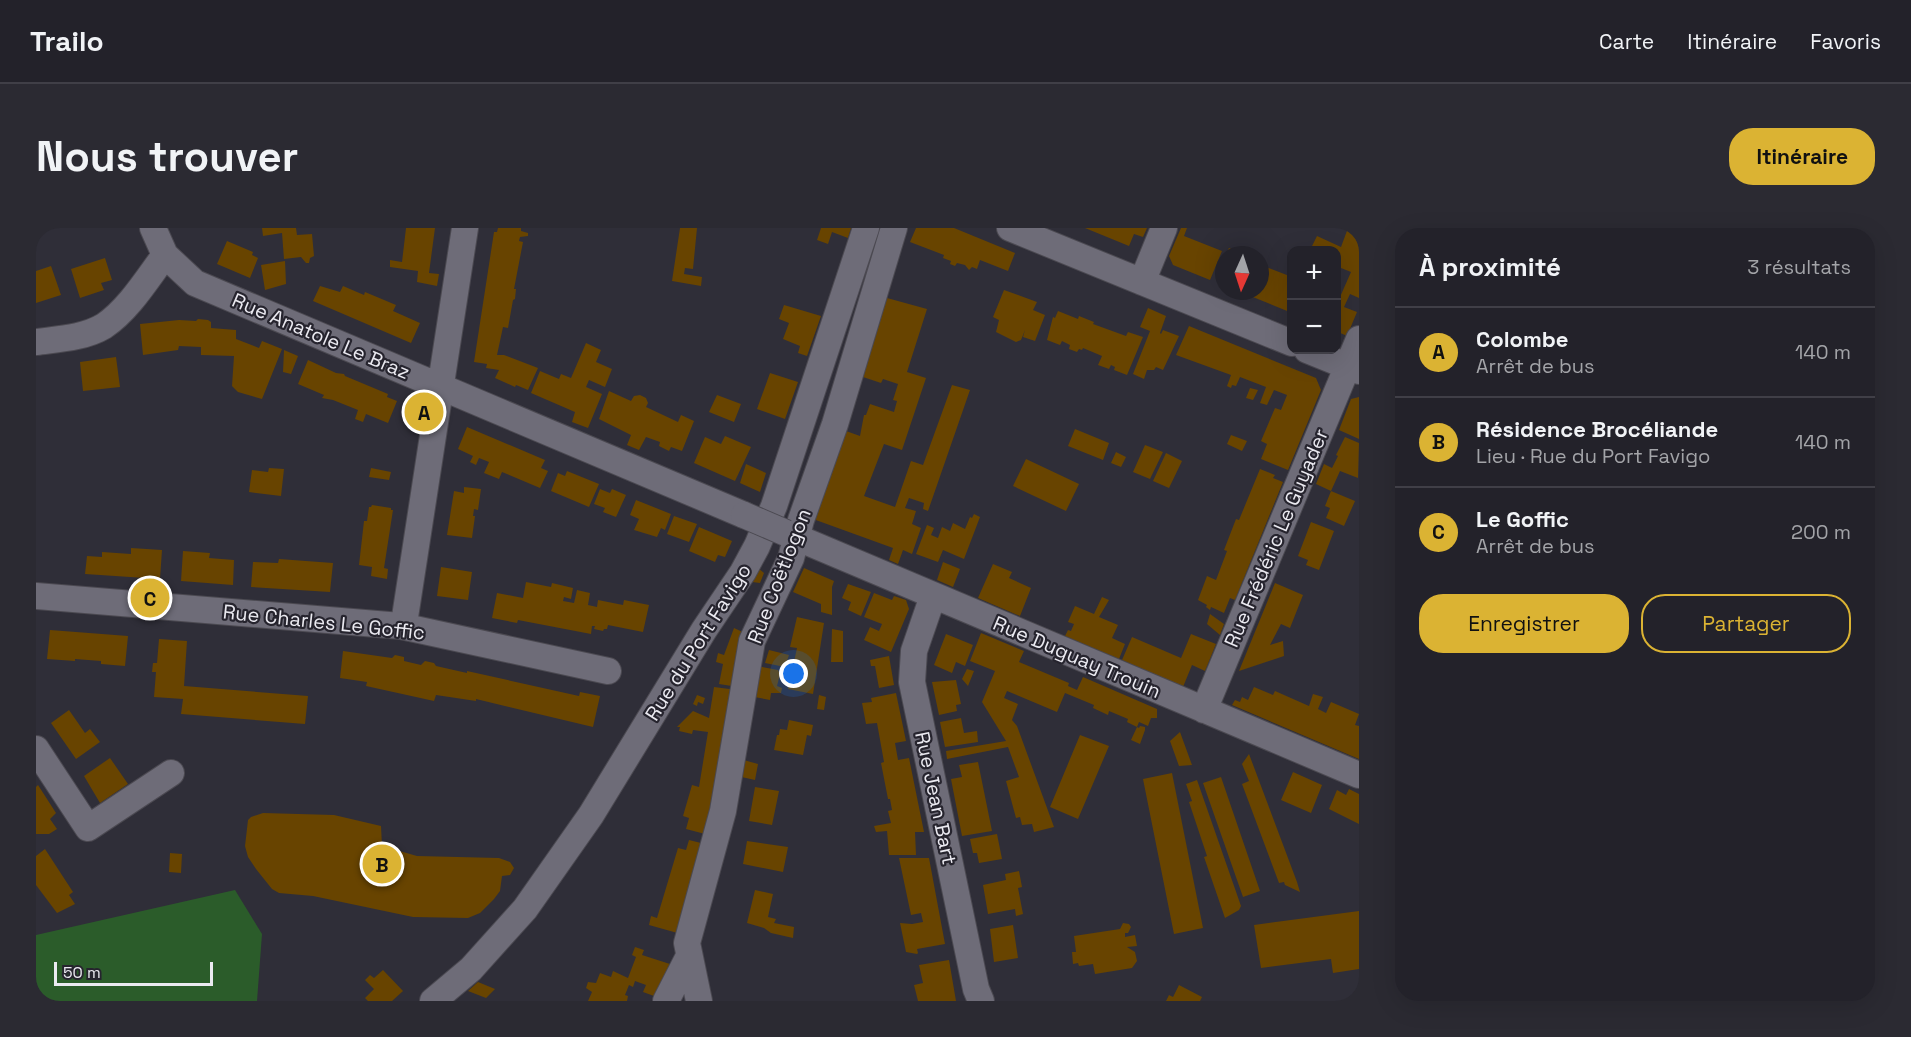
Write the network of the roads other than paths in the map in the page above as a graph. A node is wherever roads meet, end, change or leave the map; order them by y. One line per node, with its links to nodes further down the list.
1 (153, 228): 7 (street, Rue Anatole Le Braz)
2 (465, 228): 14 (street)
3 (866, 228): 25 (street, Rue du Port Favigo)
4 (894, 228): 15 (street, Rue Coëtlogon)
5 (1010, 228): 8 (street)
6 (1164, 228): 8 (street)
7 (165, 255): 11 (street); 14 (street, Rue Anatole Le Braz)
8 (1142, 282): 10 (street)
9 (1359, 339): 13 (street, Rue Frédéric Le Guyader)
10 (1287, 341)
11 (36, 342)
12 (1317, 354): 13 (street)
13 (1353, 369): 20 (street, Rue Frédéric Le Guyader)
14 (441, 385): 15 (street, Rue Anatole Le Braz, bridge); 18 (street)
15 (791, 535): 17 (street, Rue Duguay Trouin); 24 (street, Rue Coëtlogon)
16 (36, 596): 18 (street, Rue Charles Le Goffic)
17 (933, 596): 20 (street, Rue Duguay Trouin); 28 (street, Rue Jean Bart)
18 (401, 626): 19 (street, Rue Charles Le Goffic)
19 (608, 670)
20 (1204, 710): 23 (street, Rue Duguay Trouin)
21 (36, 749): 22 (street)
22 (171, 773)
23 (1359, 775)
24 (689, 956): 26 (street); 27 (street, Rue Coëtlogon)
25 (433, 1001)
26 (666, 1001)
27 (699, 1001)
28 (981, 1001)

